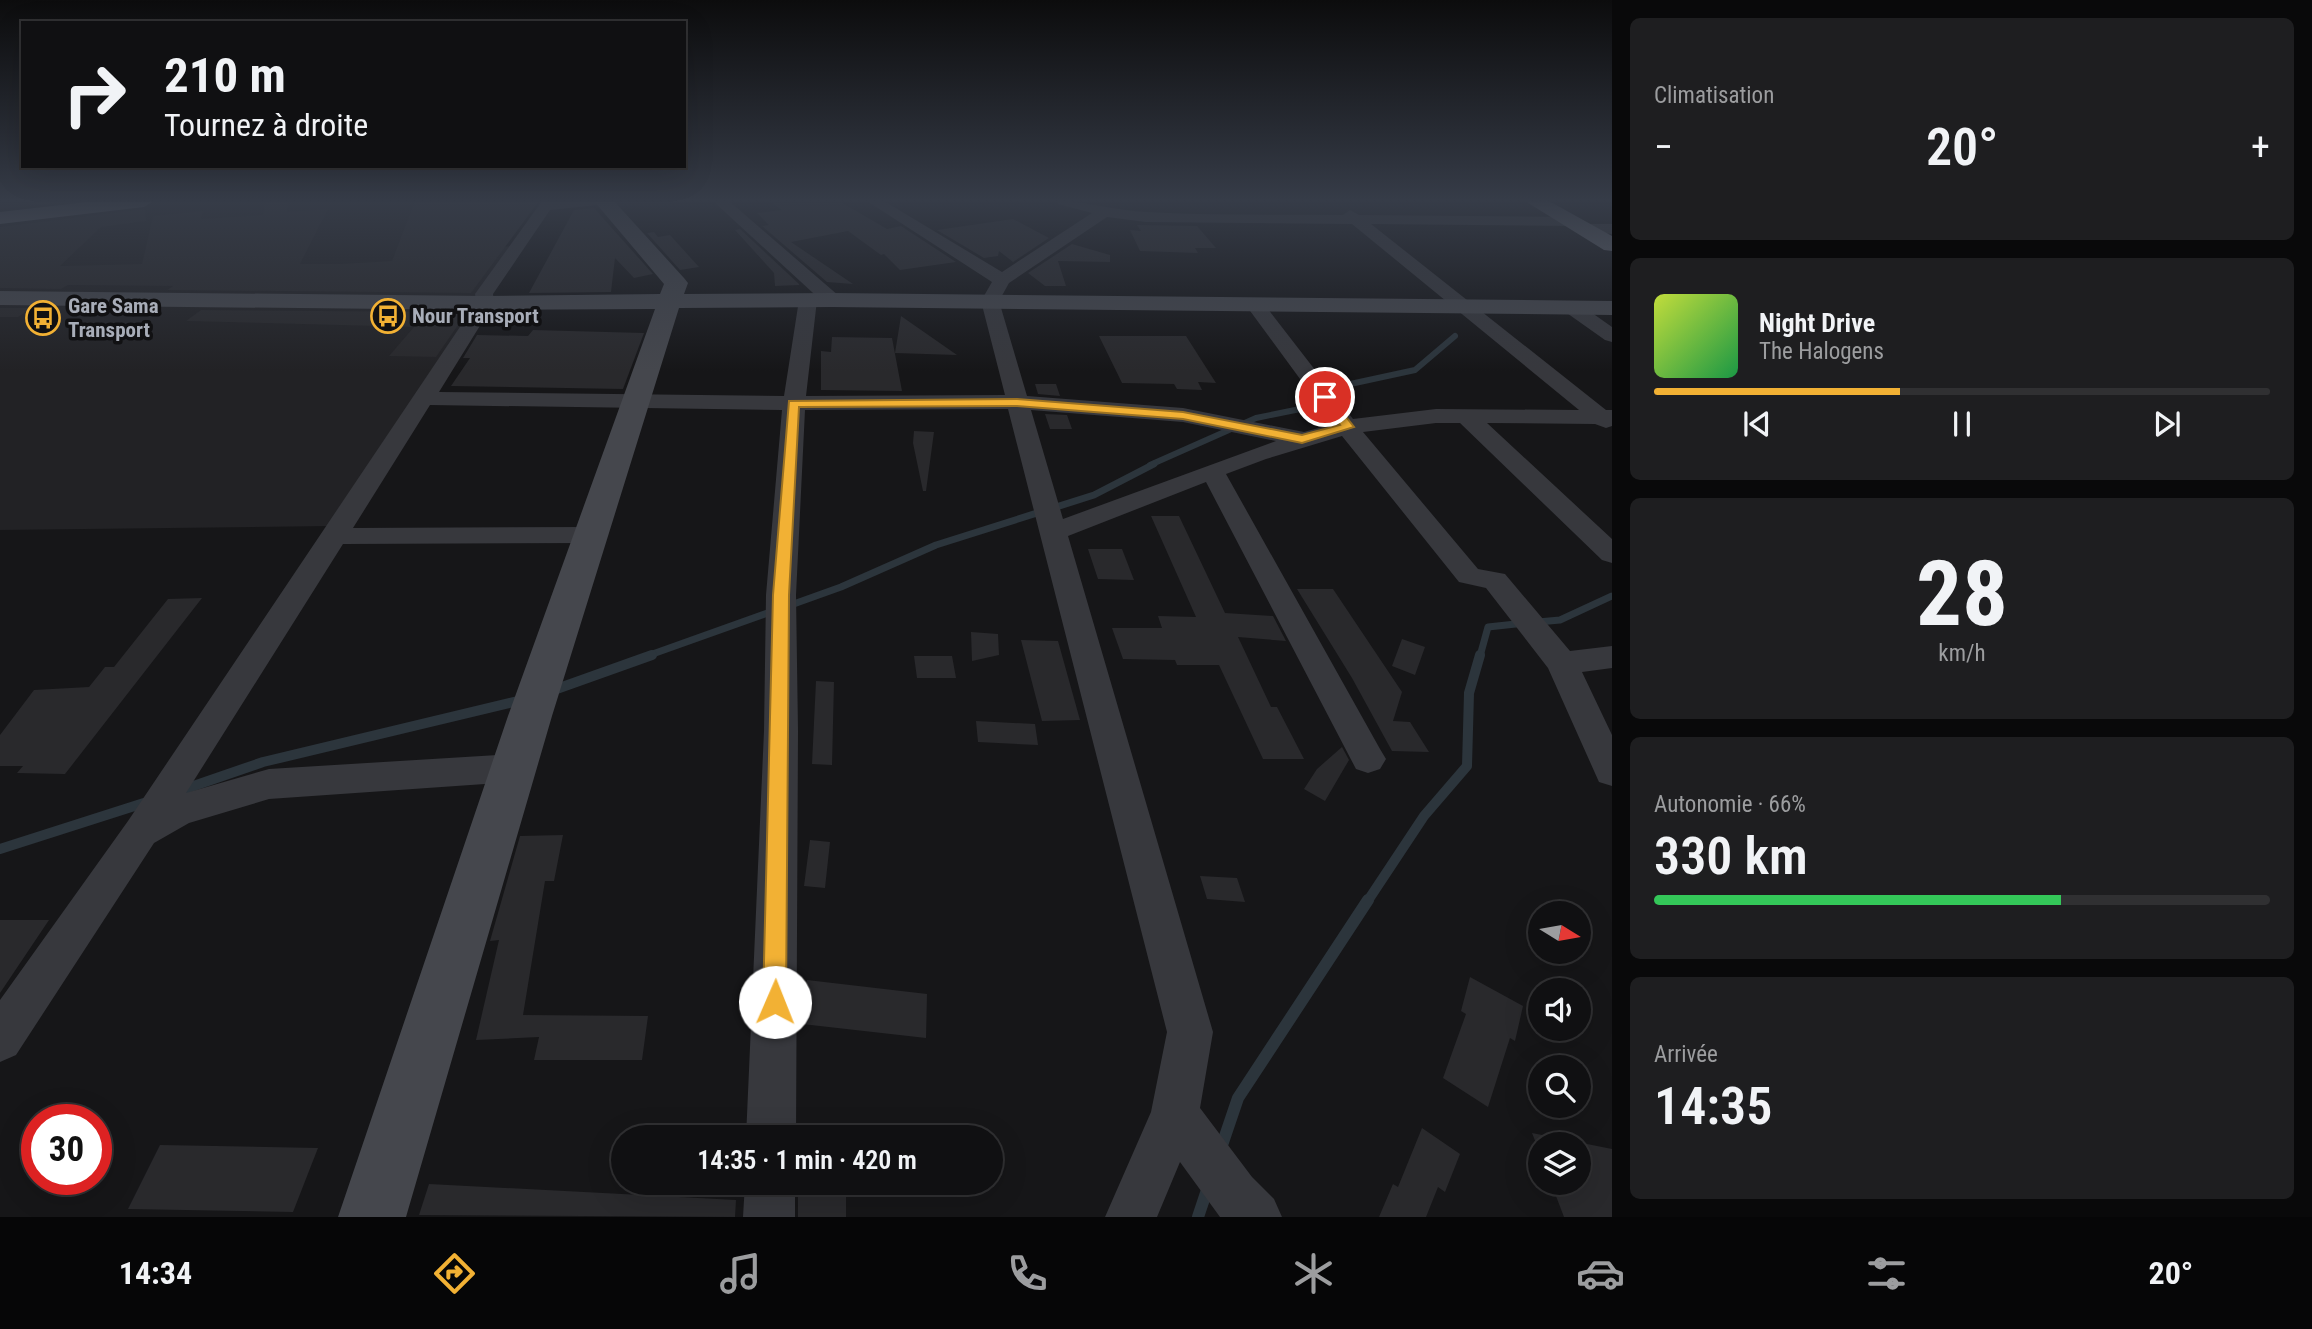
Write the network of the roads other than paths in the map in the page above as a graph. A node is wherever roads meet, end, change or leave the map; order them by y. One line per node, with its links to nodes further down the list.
1 (509, 258): 11 (street)
2 (653, 258): 9 (street)
3 (777, 258): 10 (street)
4 (951, 258): 7 (street)
5 (1041, 258): 7 (street)
6 (1404, 258): 13 (street)
7 (996, 291): 10 (street); 12 (street); 19 (street)
8 (0, 298): 11 (street)
9 (672, 300): 10 (street); 11 (street); 18 (street)
10 (820, 300): 20 (street)
11 (485, 303): 17 (street)
12 (1254, 304): 13 (street); 23 (street)
13 (1463, 306): 14 (street); 22 (street)
14 (1571, 307): 15 (street); 16 (street)
15 (1612, 308)
16 (1612, 336)
17 (425, 398): 18 (street); 28 (street)
18 (634, 401): 20 (street); 27 (street)
19 (1017, 402): 20 (street); 24 (street); 26 (street)
20 (794, 403): 37 (street)
21 (1466, 416): 22 (street); 23 (street); 29 (street)
22 (1609, 420)
23 (1347, 427): 24 (street); 31 (street)
24 (1302, 439): 25 (street)
25 (1212, 471): 26 (street); 32 (street)
26 (1052, 533): 38 (street)
27 (590, 535): 28 (street); 33 (street)
28 (335, 536): 35 (street)
29 (1612, 554)
30 (1612, 657): 31 (street)
31 (1562, 663): 34 (street)
32 (1368, 760)
33 (514, 768): 35 (street); 41 (street)
34 (1612, 772)
35 (141, 832): 36 (street)
36 (0, 1039)
37 (771, 1125)
38 (1183, 1125): 40 (street); 43 (street)
39 (770, 1195): 42 (street)
40 (1245, 1206)
41 (372, 1217)
42 (769, 1217)
43 (1130, 1217)

